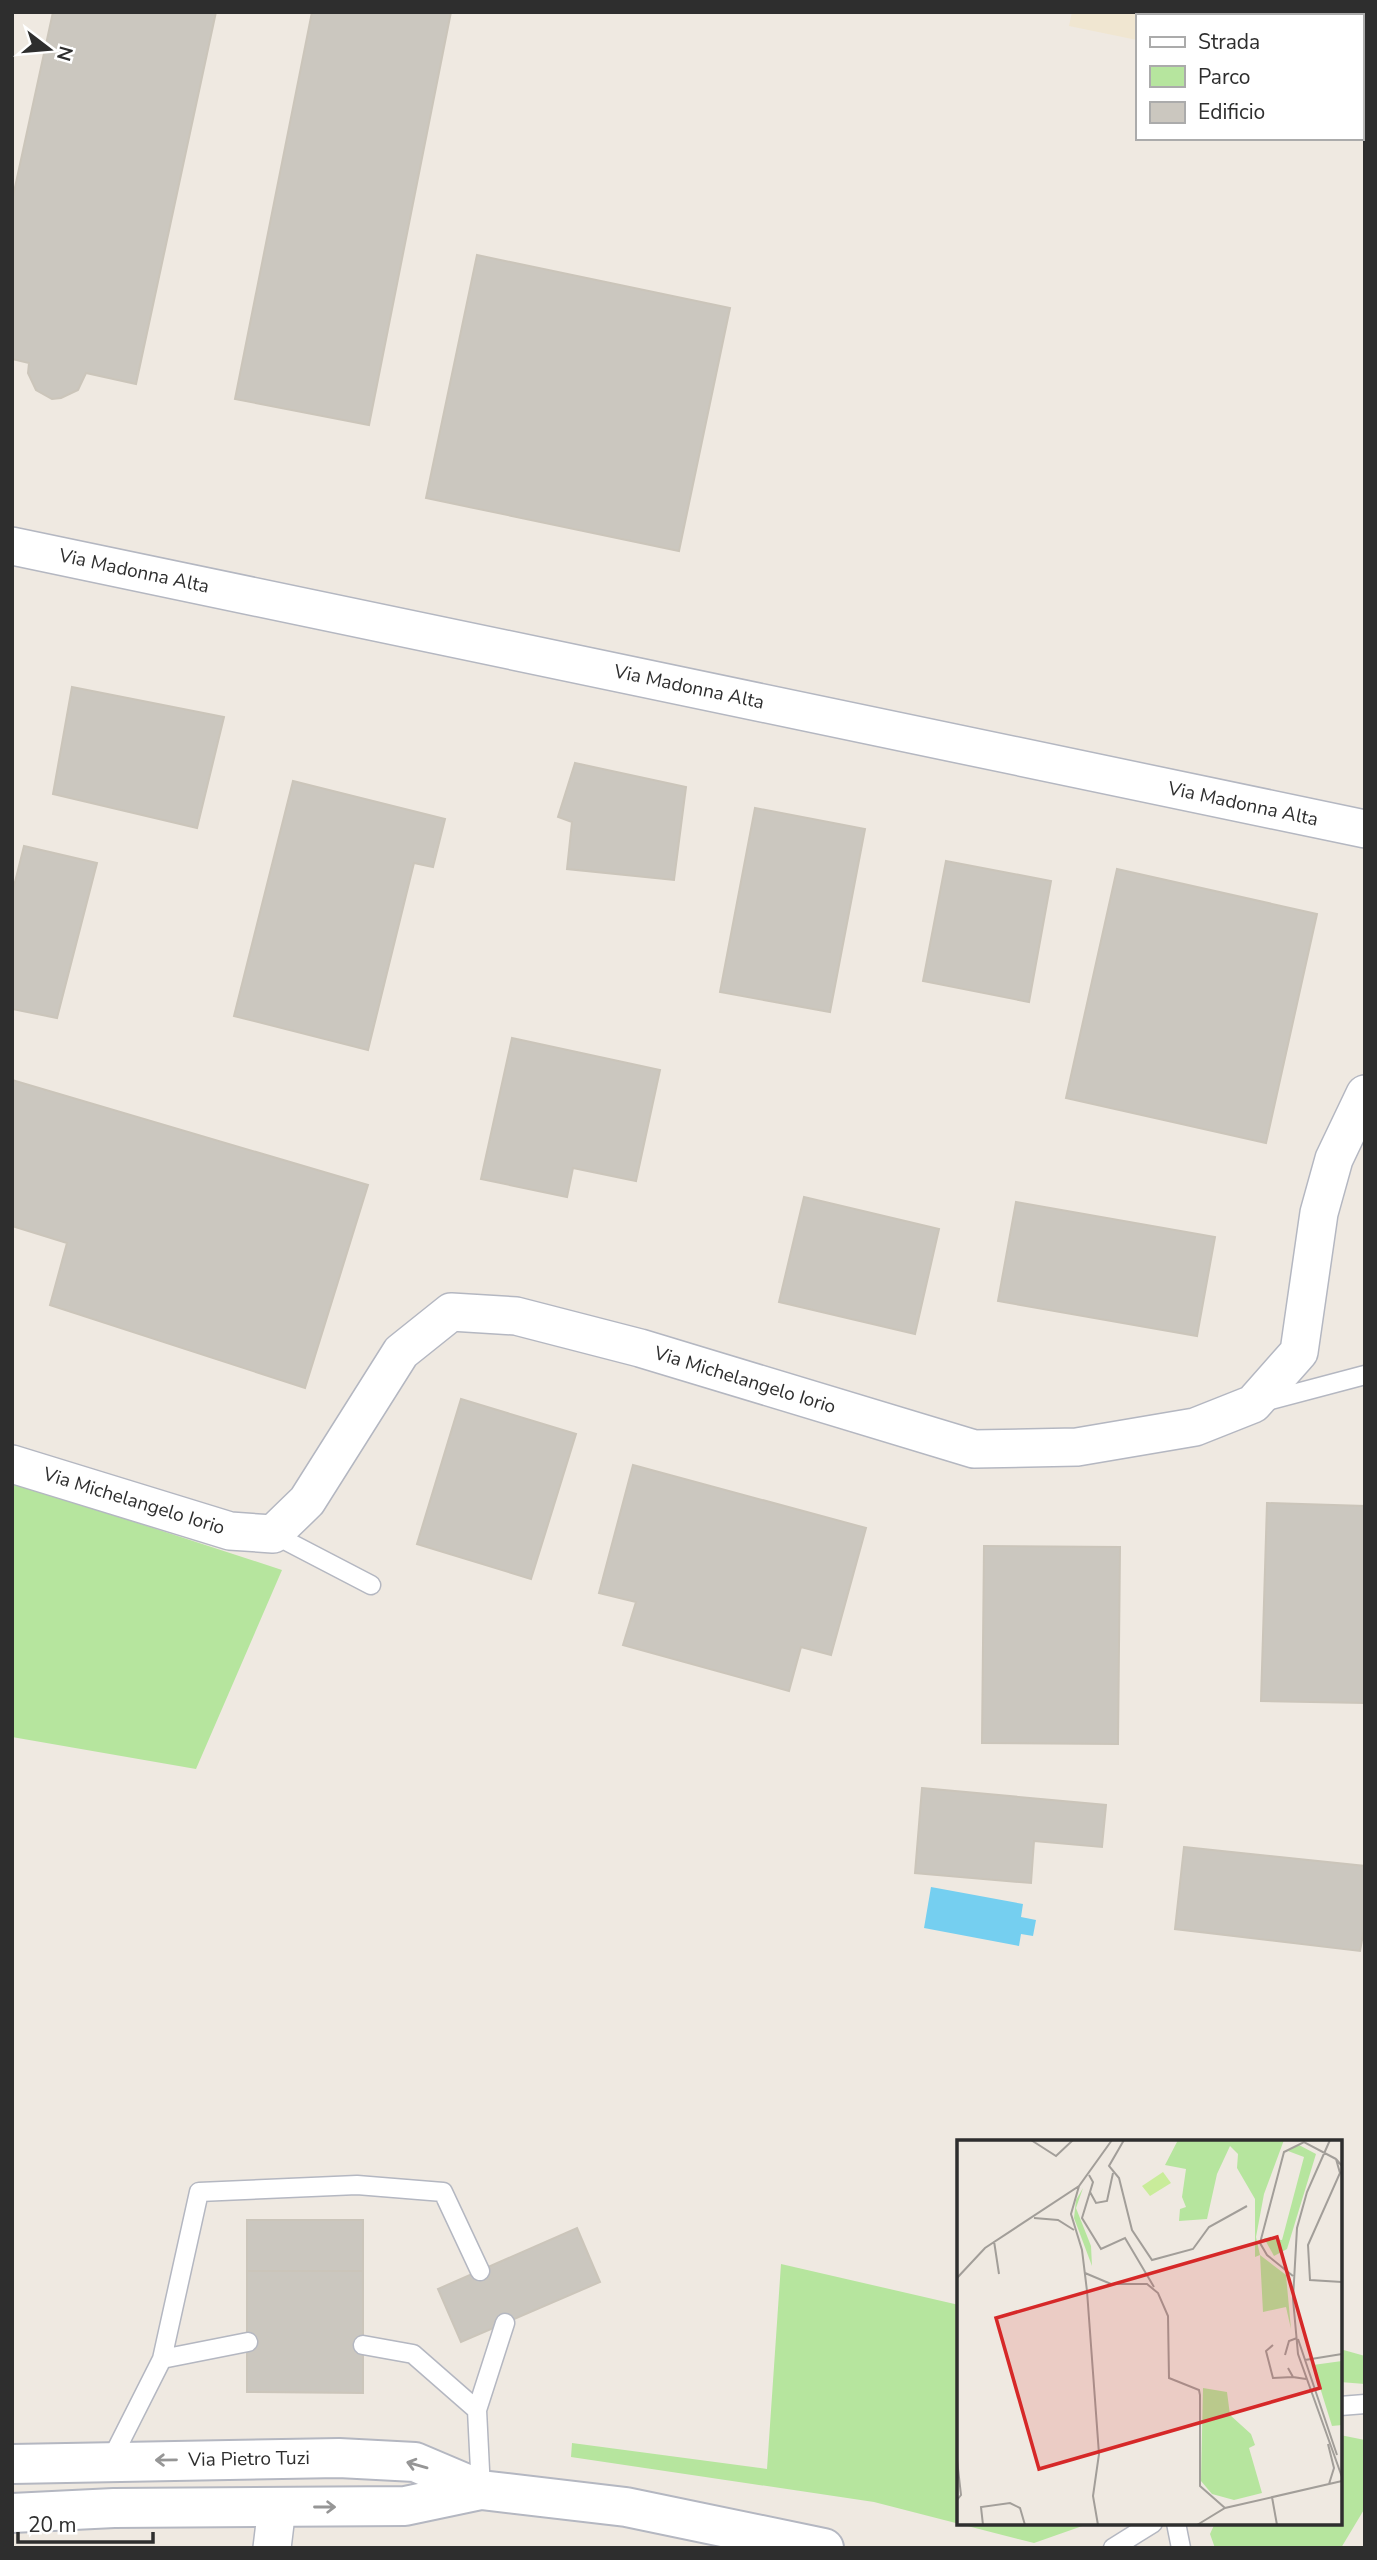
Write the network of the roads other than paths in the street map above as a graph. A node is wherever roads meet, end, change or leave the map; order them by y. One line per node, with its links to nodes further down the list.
1 (12, 546): 2 (street, Via Madonna Alta)
2 (1365, 829)
3 (1365, 1094): 5 (street, Via Michelangelo Iorio)
4 (1365, 1376): 5 (lane)
5 (1253, 1404): 7 (street, Via Michelangelo Iorio)
6 (12, 1464): 7 (street, Via Michelangelo Iorio)
7 (273, 1534): 8 (lane)
8 (371, 1585)
9 (480, 2270): 13 (lane)
10 (505, 2323): 16 (lane)
11 (248, 2342): 13 (lane)
12 (363, 2345): 16 (lane)
13 (163, 2359): 17 (lane)
14 (1365, 2404): 15 (lane)
15 (1342, 2406)
16 (477, 2410): 19 (lane)
17 (111, 2460): 18 (main road, Via Pietro Tuzi); 19 (main road, Via Pietro Tuzi, one-way to 17)
18 (12, 2464)
19 (481, 2490): 20 (main road, Via Pietro Tuzi, one-way to 19); 25 (main road, Via Pietro Tuzi)
20 (277, 2507): 21 (main road, Via Pietro Tuzi); 24 (street)
21 (12, 2513)
22 (1150, 2525): 26 (lane)
23 (1176, 2525): 27 (lane)
24 (272, 2548)
25 (824, 2548)
26 (1113, 2548)
27 (1181, 2548)

